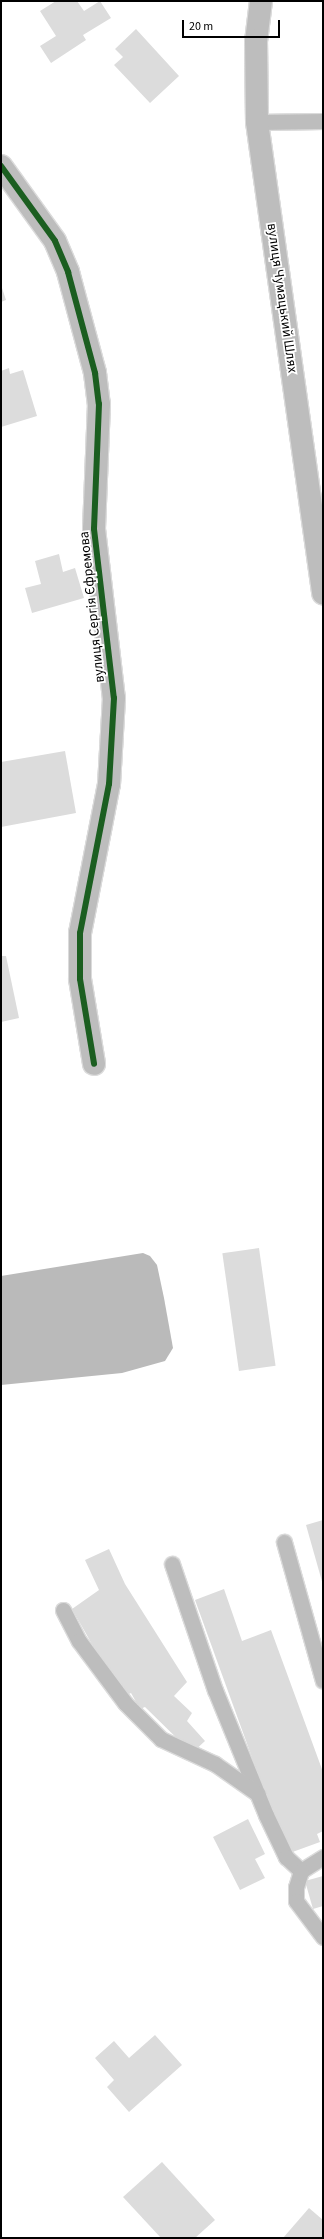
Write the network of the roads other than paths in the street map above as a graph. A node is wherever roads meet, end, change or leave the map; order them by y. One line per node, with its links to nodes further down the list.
1 (260, 1): 3 (main road, вулиця Чумацький Шлях)
2 (323, 121): 3 (lane)
3 (257, 122): 5 (main road, вулиця Чумацький Шлях)
4 (1, 166): 6 (main road, вулиця Сергія Єфремова)
5 (323, 593)
6 (94, 1064)
7 (284, 1542): 10 (lane)
8 (172, 1564): 11 (lane)
9 (63, 1610): 11 (lane)
10 (323, 1681)
11 (258, 1794): 13 (lane)
12 (323, 1857): 13 (lane)
13 (301, 1871): 14 (lane)
14 (323, 1937)

